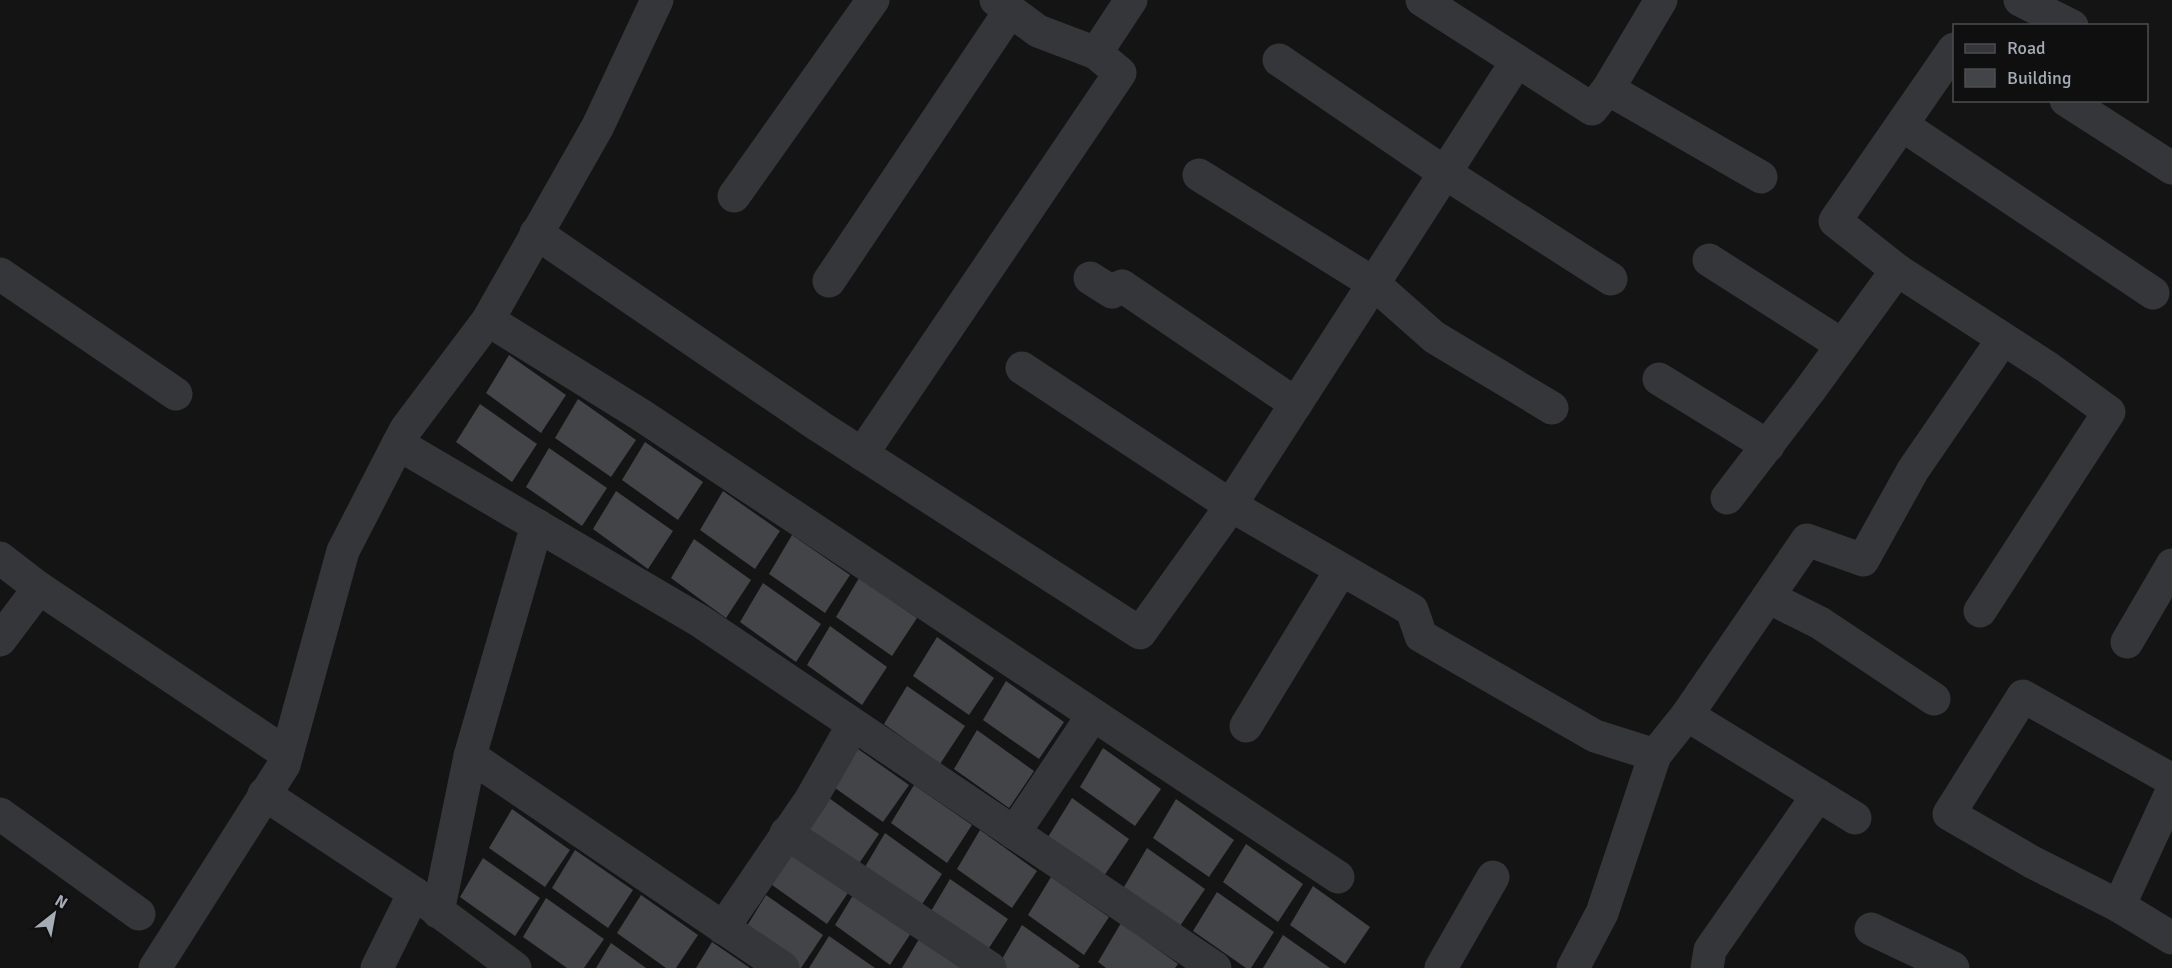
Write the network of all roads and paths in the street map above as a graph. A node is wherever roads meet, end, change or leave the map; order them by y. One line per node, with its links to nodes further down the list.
1 (657, 0): 21 (street)
2 (873, 0): 20 (street)
3 (1131, 0): 10 (street)
4 (1422, 0): 12 (street)
5 (1660, 0): 13 (street)
6 (2020, 0): 8 (street)
7 (1012, 6): 10 (street); 27 (street)
8 (2068, 24)
9 (1953, 50): 15 (street)
10 (1096, 53): 40 (street)
11 (1279, 60): 17 (street)
12 (1517, 61): 13 (street); 17 (street)
13 (1608, 89): 19 (street)
14 (2069, 102): 16 (street)
15 (1902, 124): 23 (street); 29 (street)
16 (2172, 168)
17 (1445, 173): 26 (street); 28 (street)
18 (1199, 175): 28 (street)
19 (1761, 177)
20 (734, 196)
21 (536, 233): 30 (street); 40 (street)
22 (1708, 260): 32 (street)
23 (1897, 270): 31 (street); 32 (street)
24 (0, 274): 35 (street)
25 (1090, 278): 36 (street)
26 (1611, 279)
27 (829, 281)
28 (1373, 283): 36 (street); 37 (street)
29 (2153, 293)
30 (488, 320): 38 (street); 53 (street)
31 (2003, 339): 48 (street); 49 (street)
32 (1842, 345): 39 (street)
33 (1022, 368): 42 (street)
34 (1659, 379): 39 (street)
35 (177, 394)
36 (1296, 404): 42 (street)
37 (1552, 408)
38 (398, 444): 43 (street); 57 (street)
39 (1768, 446): 41 (street)
40 (862, 454): 42 (street)
41 (1727, 498)
42 (1230, 505): 46 (street)
43 (537, 525): 55 (street); 59 (street)
44 (0, 558): 47 (street)
45 (2172, 565): 51 (street)
46 (1341, 570): 56 (street); 58 (street)
47 (39, 588): 50 (street); 57 (street)
48 (1768, 597): 52 (street); 54 (street)
49 (1980, 611)
50 (0, 640)
51 (2127, 642)
52 (1934, 699)
53 (1094, 715): 66 (street); 68 (street)
54 (1687, 715): 58 (street); 63 (street)
55 (853, 725): 66 (street); 67 (street)
56 (1246, 726)
57 (287, 754): 62 (street)
58 (1654, 755): 83 (street)
59 (470, 756): 70 (street); 73 (street)
60 (2172, 780): 71 (street)
61 (2172, 791): 71 (street)
62 (264, 795): 70 (street); 76 (street)
63 (1818, 795): 65 (street); 84 (street)
64 (0, 814): 72 (street)
65 (1855, 818)
66 (1014, 832): 81 (street)
67 (786, 833): 73 (street); 80 (street)
68 (1338, 877)
69 (1493, 877): 82 (street)
70 (426, 903): 77 (street); 78 (street)
71 (2119, 906): 75 (street)
72 (139, 914)
73 (723, 927): 79 (street)
74 (1871, 929): 85 (street)
75 (2172, 938)
76 (154, 968)
77 (377, 968)
78 (515, 968)
79 (783, 968)
80 (990, 968)
81 (1215, 968)
82 (1441, 968)
83 (1573, 968)
84 (1707, 968)
85 (1953, 968)

